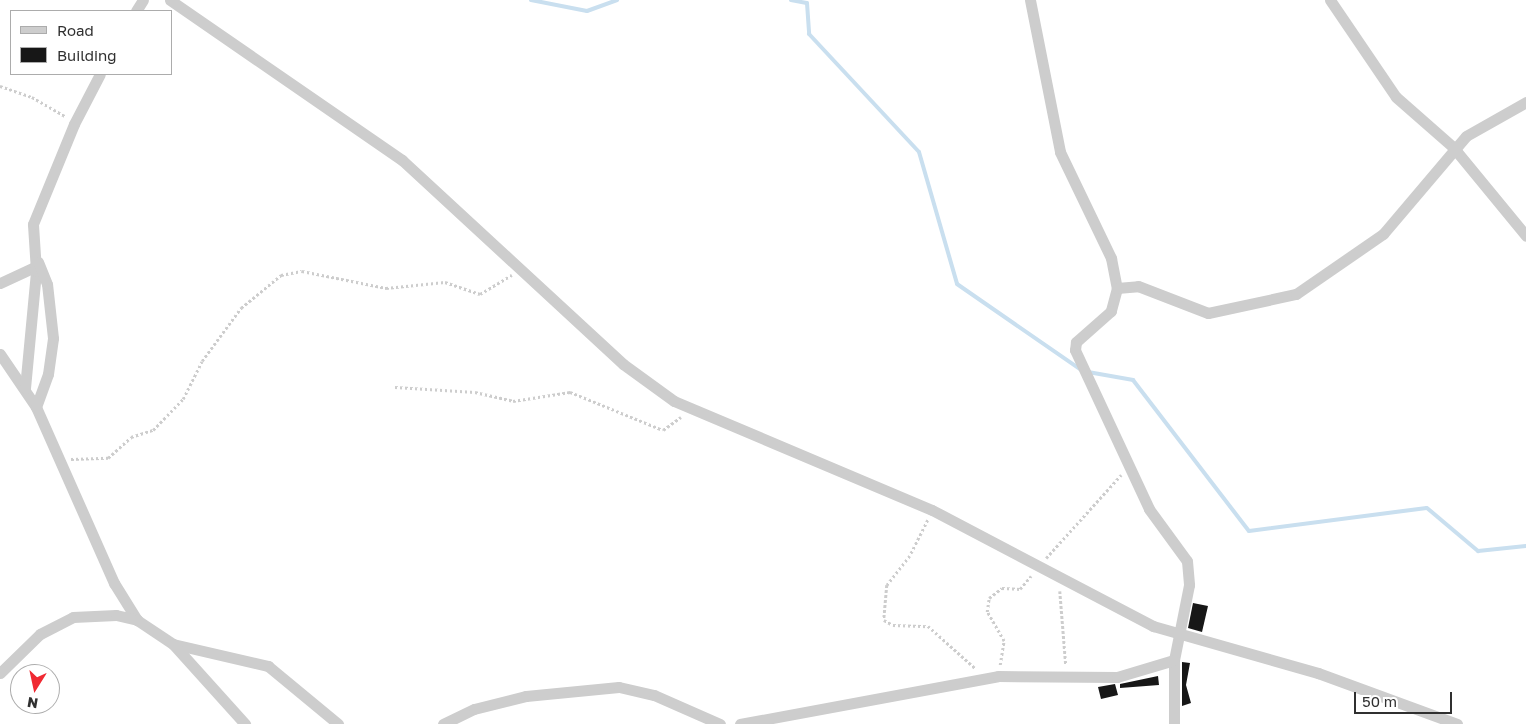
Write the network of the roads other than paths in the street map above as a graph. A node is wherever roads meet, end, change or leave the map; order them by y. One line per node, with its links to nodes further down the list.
1 (170, 0): 15 (street)
2 (1030, 0): 10 (street)
3 (1330, 0): 6 (street)
4 (99, 75): 8 (street)
5 (1526, 102): 6 (street)
6 (1453, 147): 7 (street); 10 (street)
7 (1526, 236)
8 (36, 262): 9 (street); 12 (street); 13 (street)
9 (0, 283)
10 (1117, 288): 15 (street)
11 (0, 354): 12 (street)
12 (25, 388): 13 (street)
13 (36, 407): 14 (street)
14 (137, 620): 16 (street); 18 (street)
15 (1177, 634): 17 (street); 25 (street)
16 (173, 644): 19 (street); 20 (street)
17 (1174, 660): 23 (street); 24 (street)
18 (0, 673)
19 (245, 724)
20 (338, 724)
21 (443, 724): 22 (street)
22 (720, 724)
23 (740, 724)
24 (1174, 724)
25 (1457, 724)

